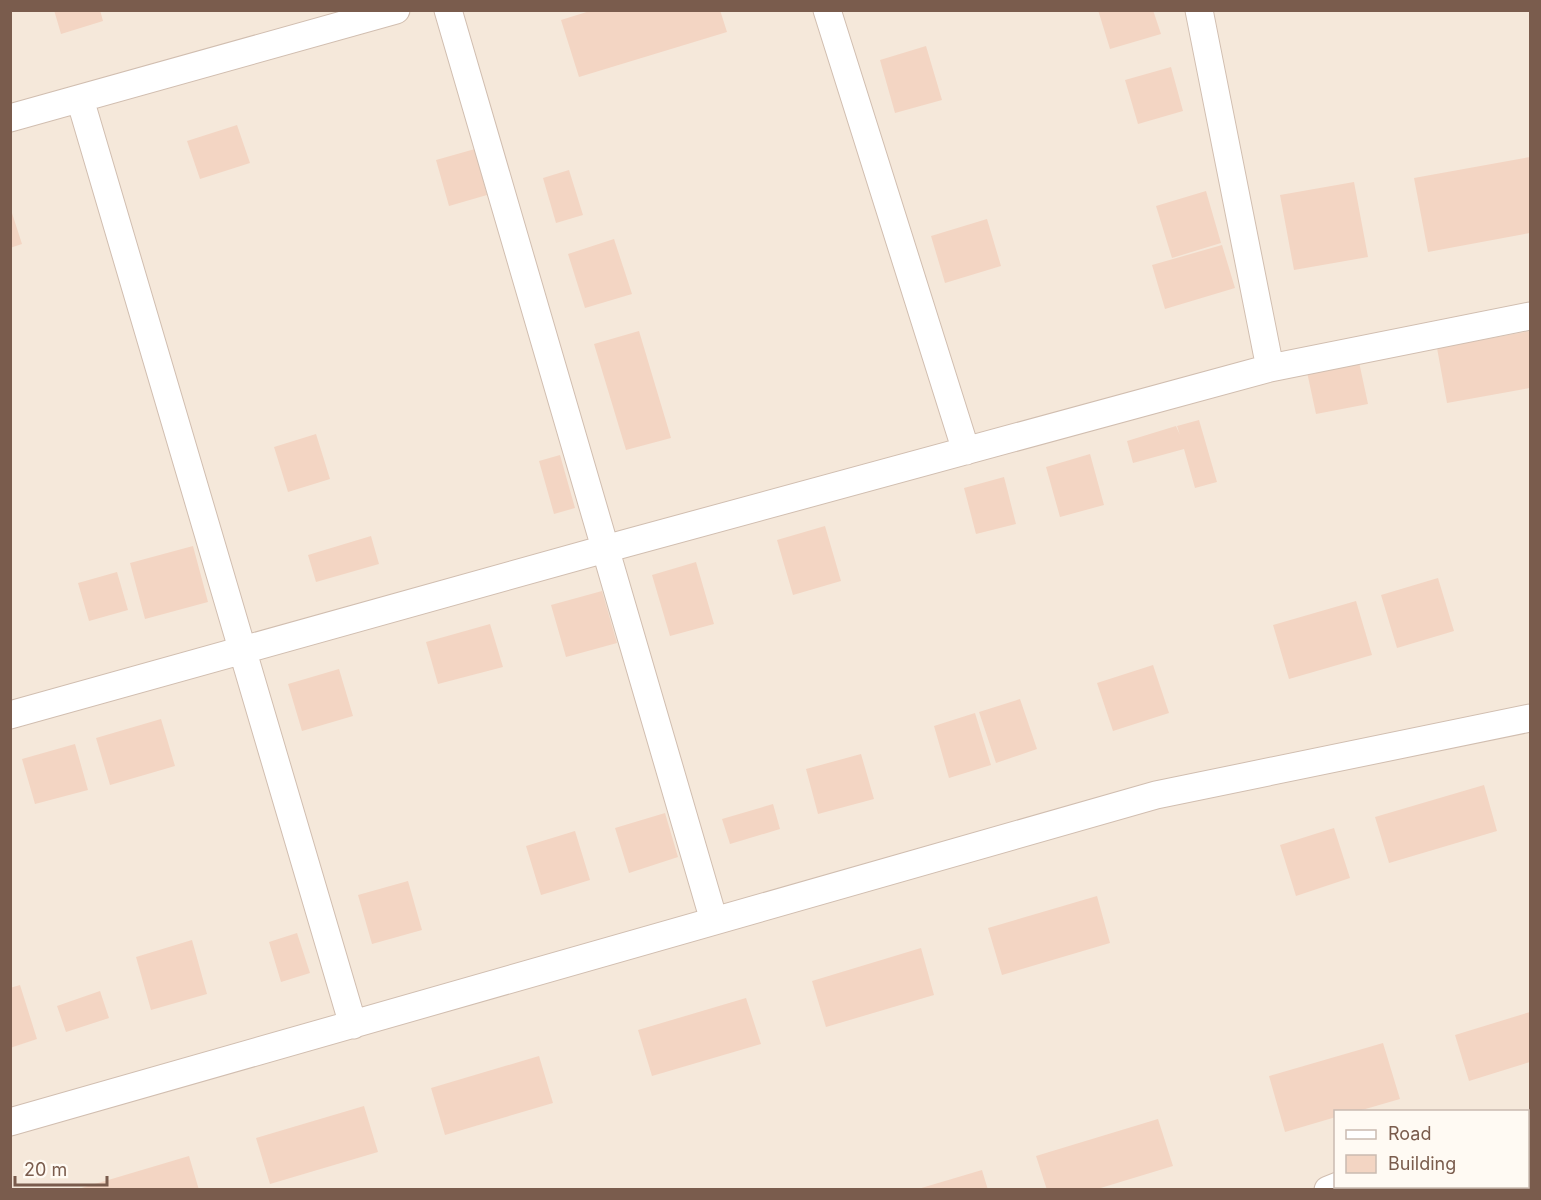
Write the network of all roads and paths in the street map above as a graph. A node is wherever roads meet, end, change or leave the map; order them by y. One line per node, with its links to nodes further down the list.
1 (396, 10): 5 (street)
2 (448, 10): 10 (street)
3 (826, 10): 9 (street)
4 (1199, 10): 8 (street)
5 (80, 99): 6 (street); 11 (street)
6 (10, 118)
7 (1530, 316): 8 (street)
8 (1270, 368): 9 (street)
9 (966, 451): 10 (street)
10 (605, 549): 11 (street); 14 (street)
11 (242, 651): 12 (street); 15 (street)
12 (10, 715)
13 (1530, 718): 14 (street)
14 (714, 921): 15 (street)
15 (352, 1024): 16 (street)
16 (10, 1122)

